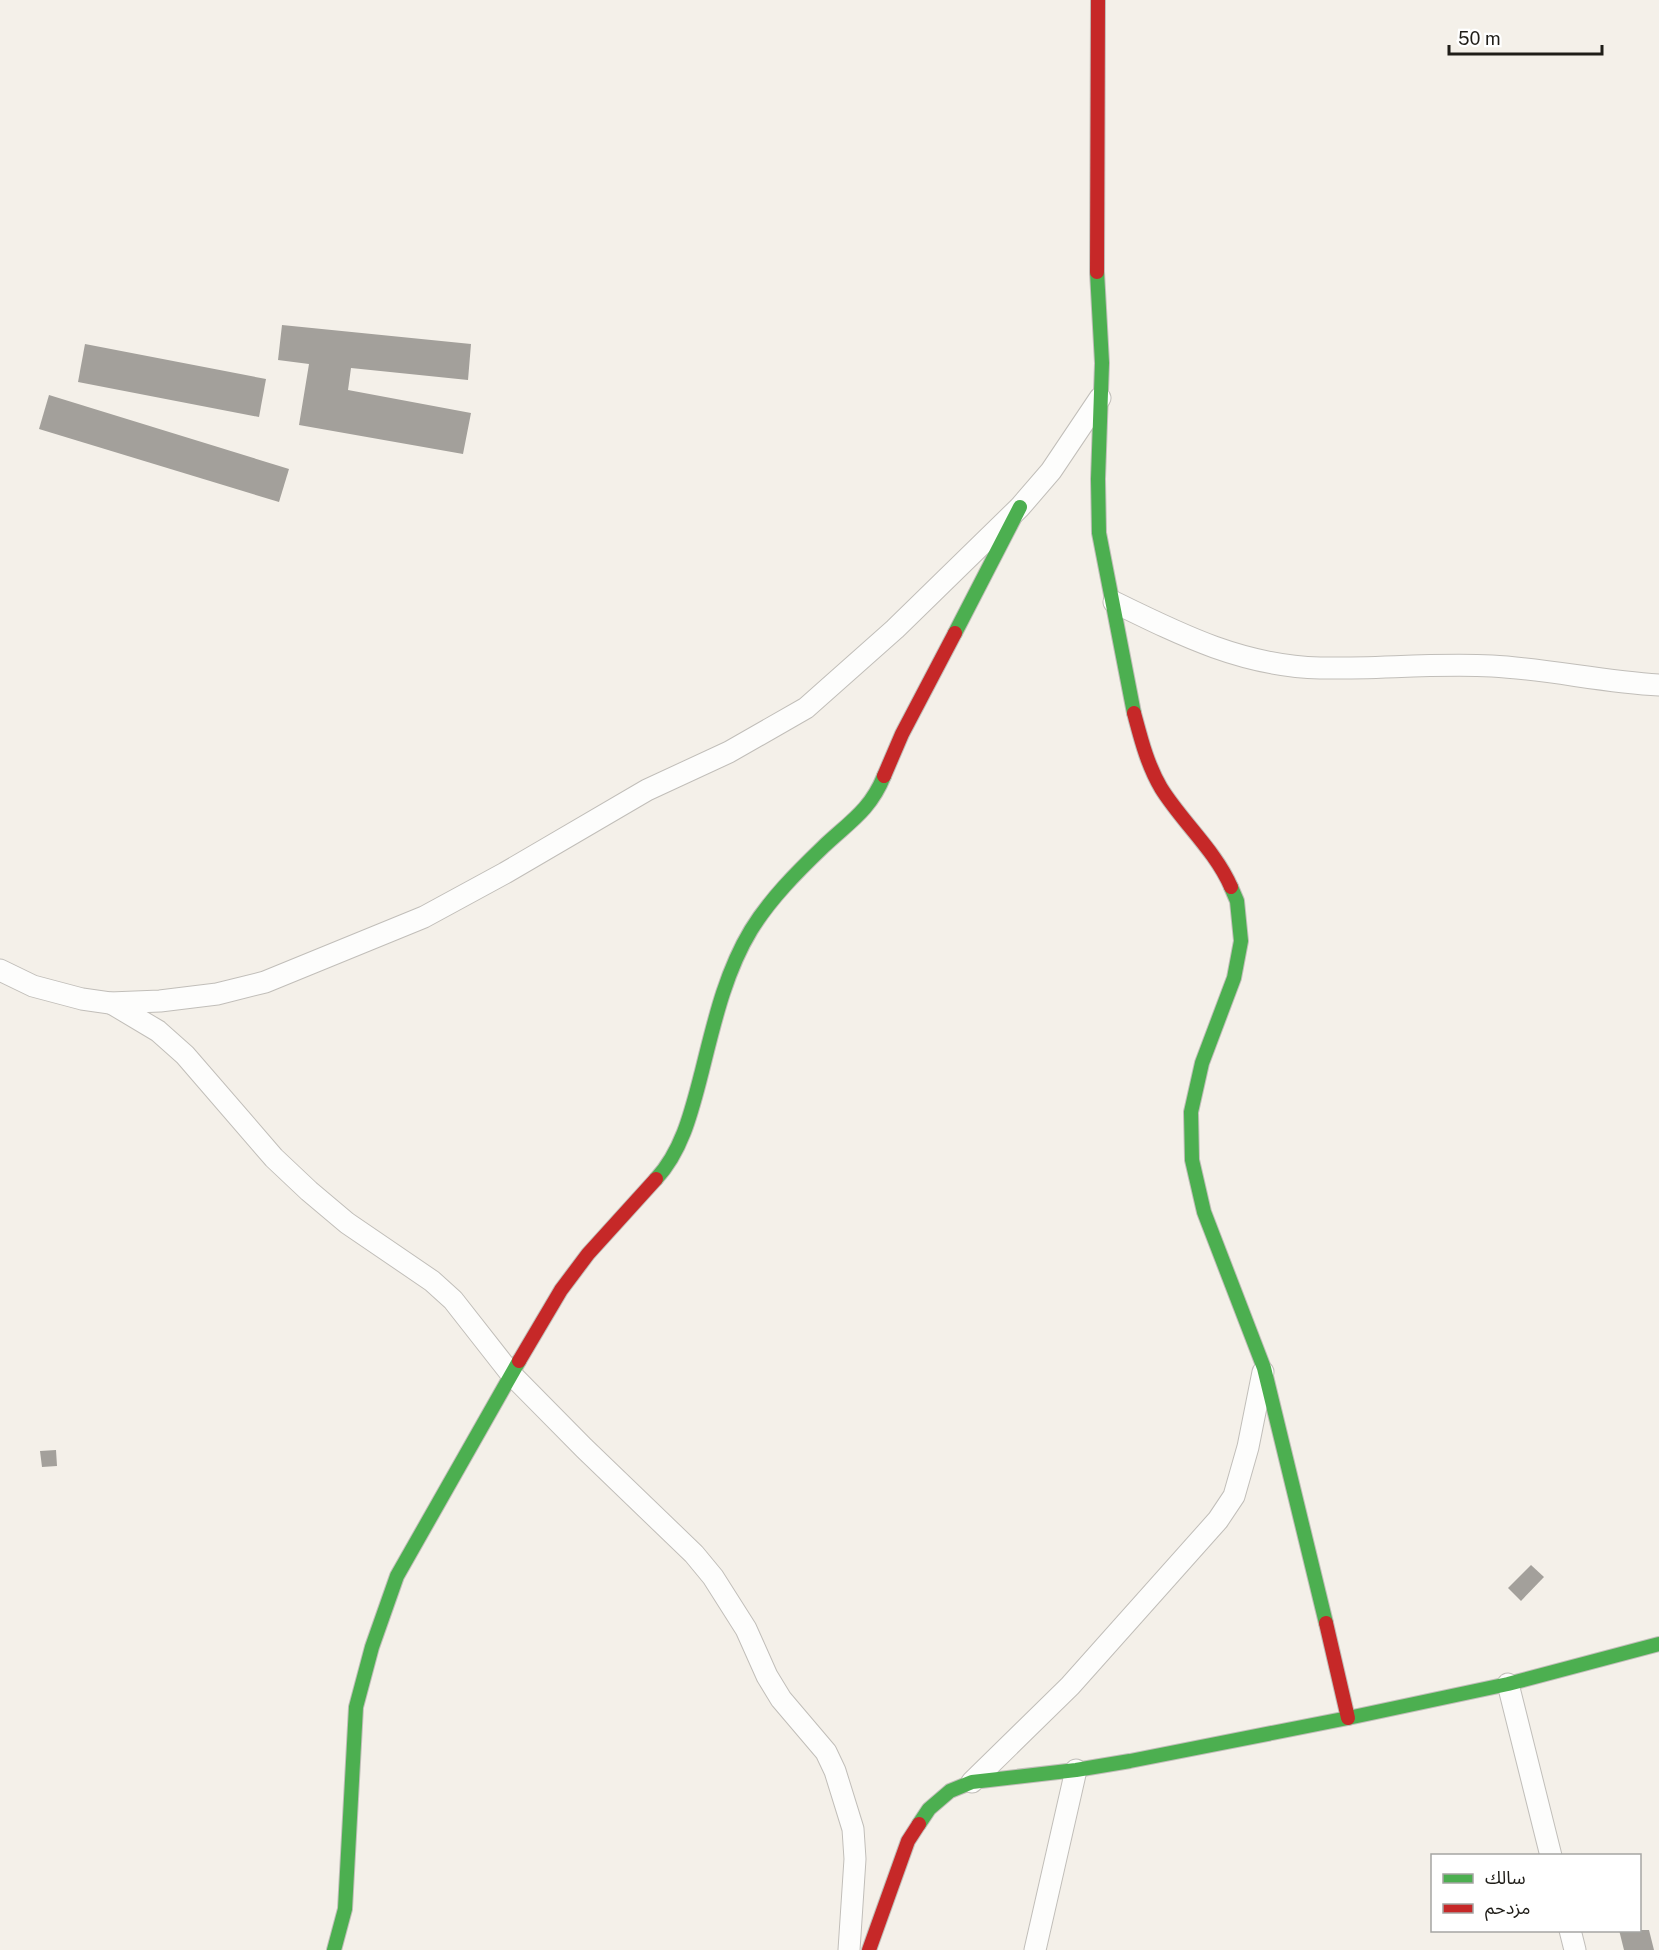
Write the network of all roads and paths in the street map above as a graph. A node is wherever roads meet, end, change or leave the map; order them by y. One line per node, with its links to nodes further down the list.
1 (1098, 0): 2 (street)
2 (1100, 398): 3 (street); 4 (street)
3 (1020, 507): 7 (street); 9 (street)
4 (1114, 602): 5 (street); 8 (street)
5 (1659, 685)
6 (0, 970): 7 (street)
7 (110, 1003): 9 (street)
8 (1264, 1368): 12 (street); 14 (street)
9 (511, 1374): 18 (street); 19 (street)
10 (1659, 1644): 11 (street)
11 (1508, 1684): 12 (street); 15 (street)
12 (1348, 1718): 13 (street)
13 (1076, 1770): 14 (street); 22 (street)
14 (972, 1782): 16 (street)
15 (1550, 1854)
16 (876, 1928): 20 (street); 21 (street)
17 (1570, 1932): 23 (street)
18 (333, 1950)
19 (849, 1950)
20 (868, 1950)
21 (888, 1950)
22 (1035, 1950)
23 (1575, 1950)

